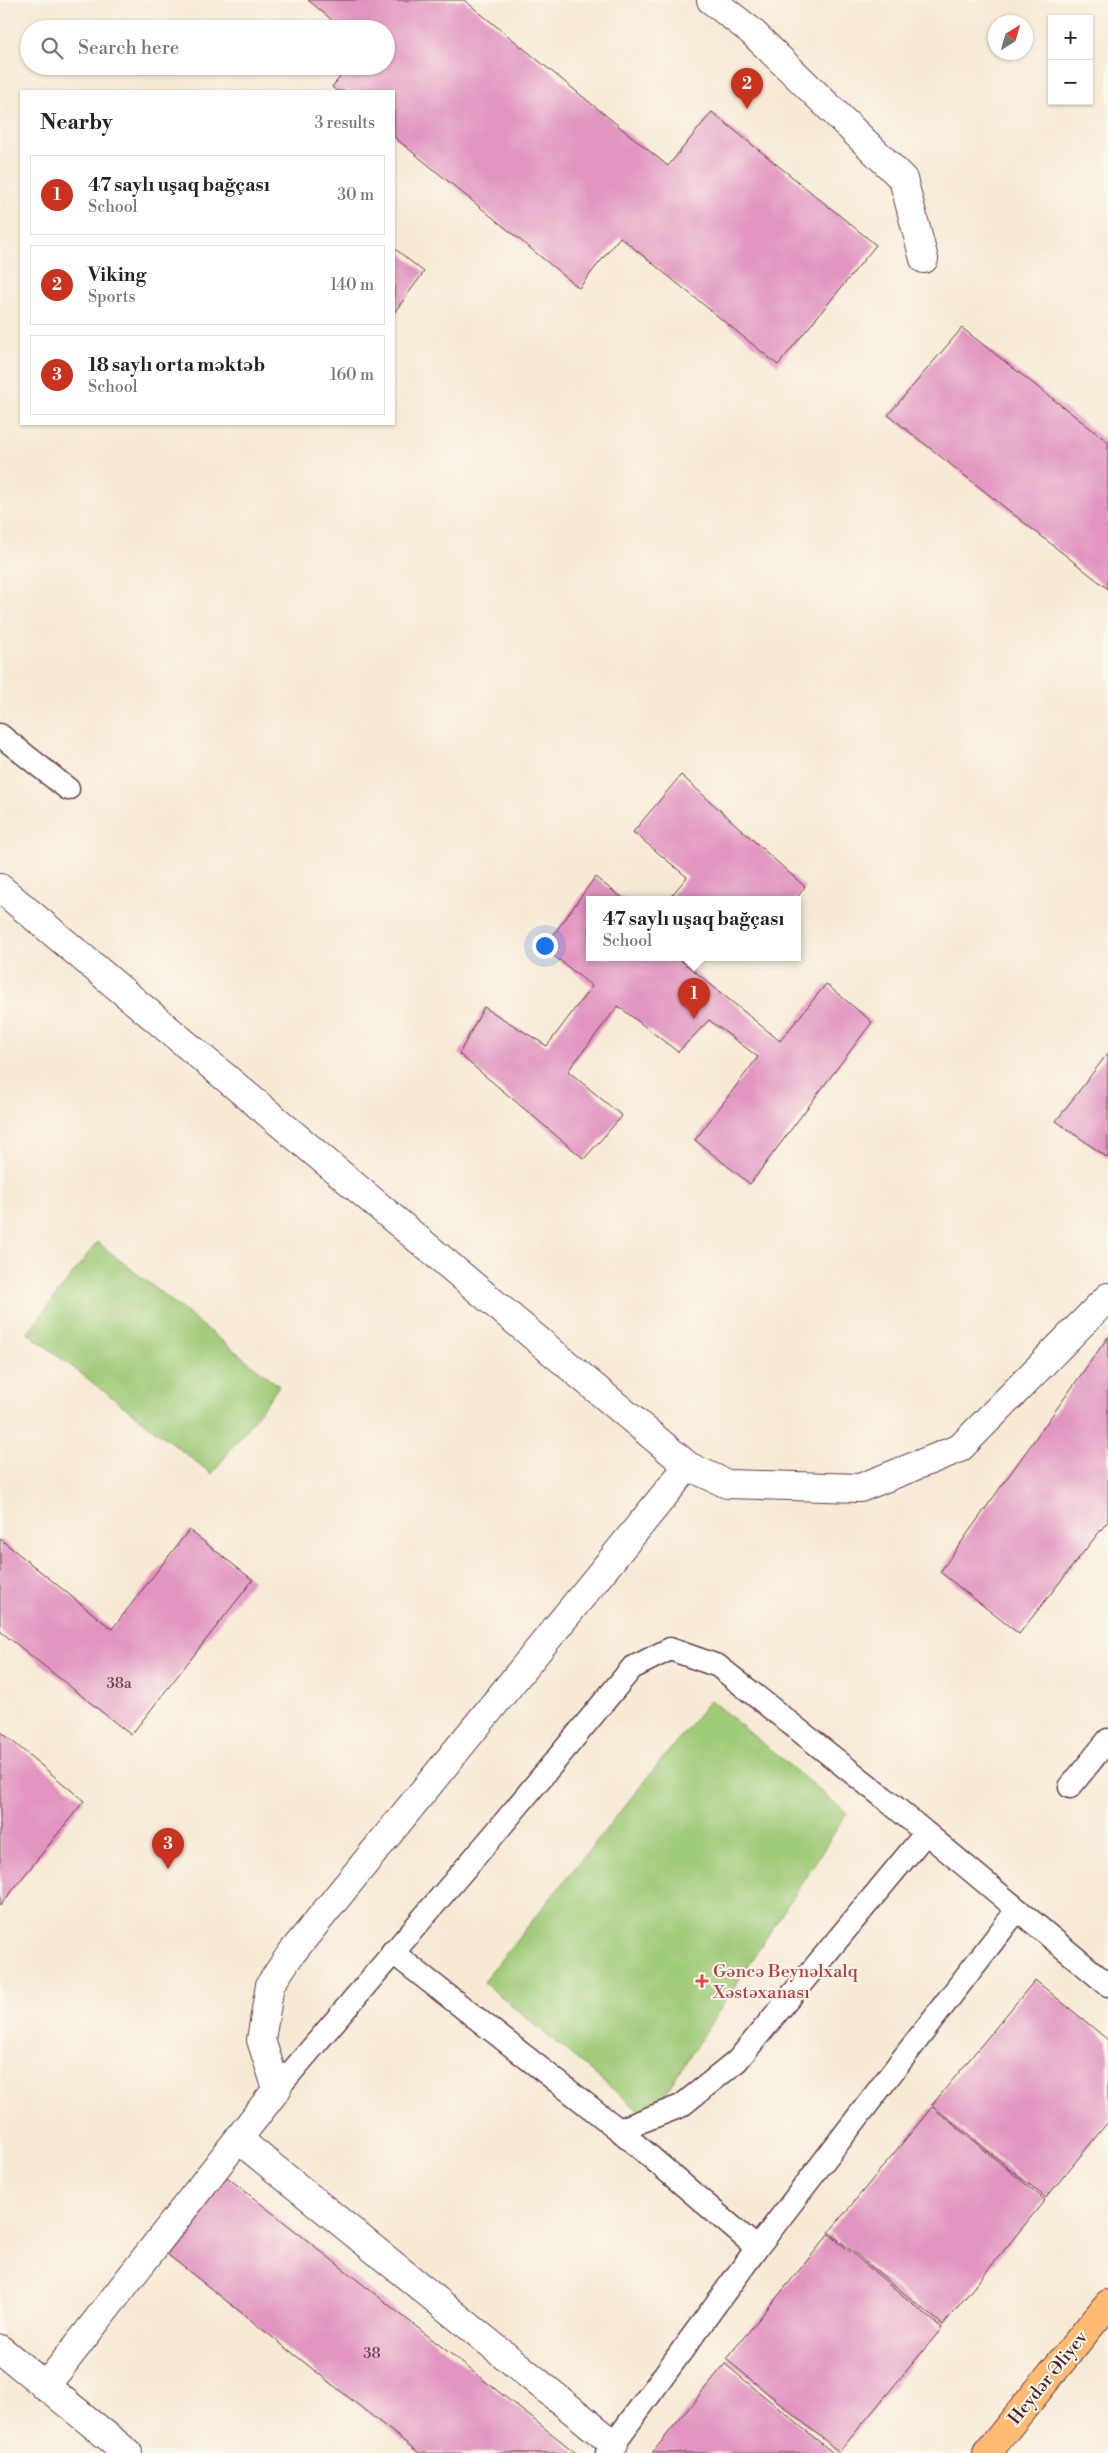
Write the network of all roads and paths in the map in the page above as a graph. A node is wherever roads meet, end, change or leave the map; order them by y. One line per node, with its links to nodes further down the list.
1 (711, 0): 2 (street)
2 (924, 259)
3 (0, 735): 4 (lane)
4 (68, 790)
5 (0, 888): 7 (street)
6 (1108, 1297): 7 (street)
7 (688, 1466): 14 (street)
8 (1108, 1740): 9 (lane)
9 (1070, 1787)
10 (925, 1834): 11 (lane); 12 (lane); 15 (lane)
11 (1017, 1910): 13 (lane); 17 (lane)
12 (392, 1952): 14 (lane); 15 (lane)
13 (1108, 1985)
14 (277, 2089): 16 (street)
15 (619, 2130): 17 (lane)
16 (238, 2139): 20 (street); 21 (street)
17 (757, 2248): 21 (lane)
18 (1108, 2304): 23 (main road, Heydər Əliyev)
19 (0, 2350): 20 (street)
20 (45, 2387): 22 (street)
21 (610, 2448)
22 (128, 2453)
23 (987, 2453)

